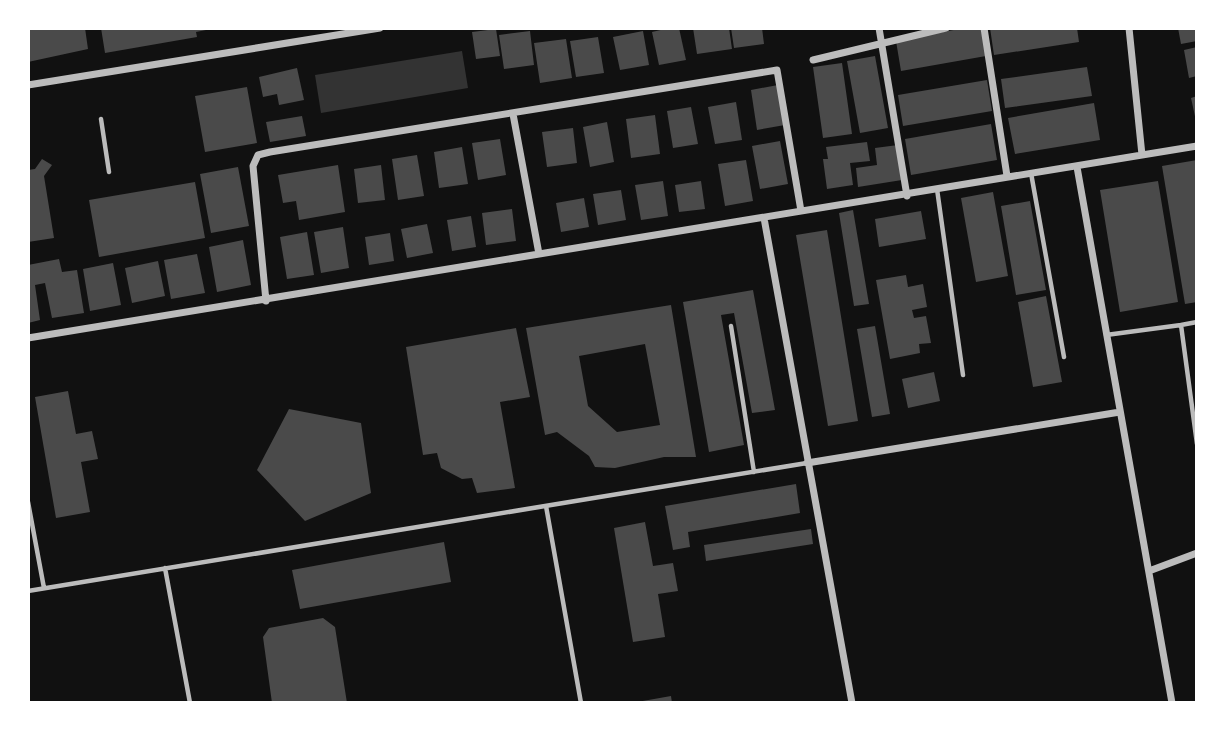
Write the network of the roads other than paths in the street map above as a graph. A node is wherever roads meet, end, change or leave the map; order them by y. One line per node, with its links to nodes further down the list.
1 (380, 28): 8 (street)
2 (879, 28): 6 (street)
3 (946, 28): 6 (street)
4 (984, 28): 16 (street)
5 (1129, 28): 12 (street)
6 (881, 43): 7 (street); 18 (street)
7 (813, 60)
8 (28, 85)
9 (513, 114): 19 (street); 21 (street); 22 (street)
10 (101, 119): 14 (lane)
11 (1197, 146): 12 (street)
12 (1142, 155): 13 (street)
13 (1077, 167): 15 (street); 26 (street)
14 (109, 172)
15 (1031, 173): 16 (street); 28 (lane)
16 (1007, 176): 17 (street)
17 (937, 189): 18 (street); 29 (lane)
18 (907, 196): 19 (street)
19 (801, 211): 20 (street)
20 (764, 218): 21 (street); 32 (street)
21 (539, 254): 22 (street)
22 (266, 301): 27 (street)
23 (1197, 322): 24 (lane)
24 (1181, 325): 26 (lane); 31 (lane)
25 (731, 326): 33 (lane)
26 (1106, 335): 30 (street)
27 (28, 338)
28 (1063, 357)
29 (963, 375)
30 (1120, 412): 32 (street); 38 (street)
31 (1197, 444)
32 (807, 463): 33 (lane); 43 (street)
33 (754, 472): 35 (lane)
34 (28, 502): 39 (lane)
35 (546, 506): 37 (lane); 42 (lane)
36 (1197, 553): 38 (street)
37 (165, 568): 39 (lane); 41 (lane)
38 (1149, 571): 44 (street)
39 (44, 588): 40 (lane)
40 (28, 591)
41 (190, 703)
42 (581, 703)
43 (852, 703)
44 (1172, 703)

